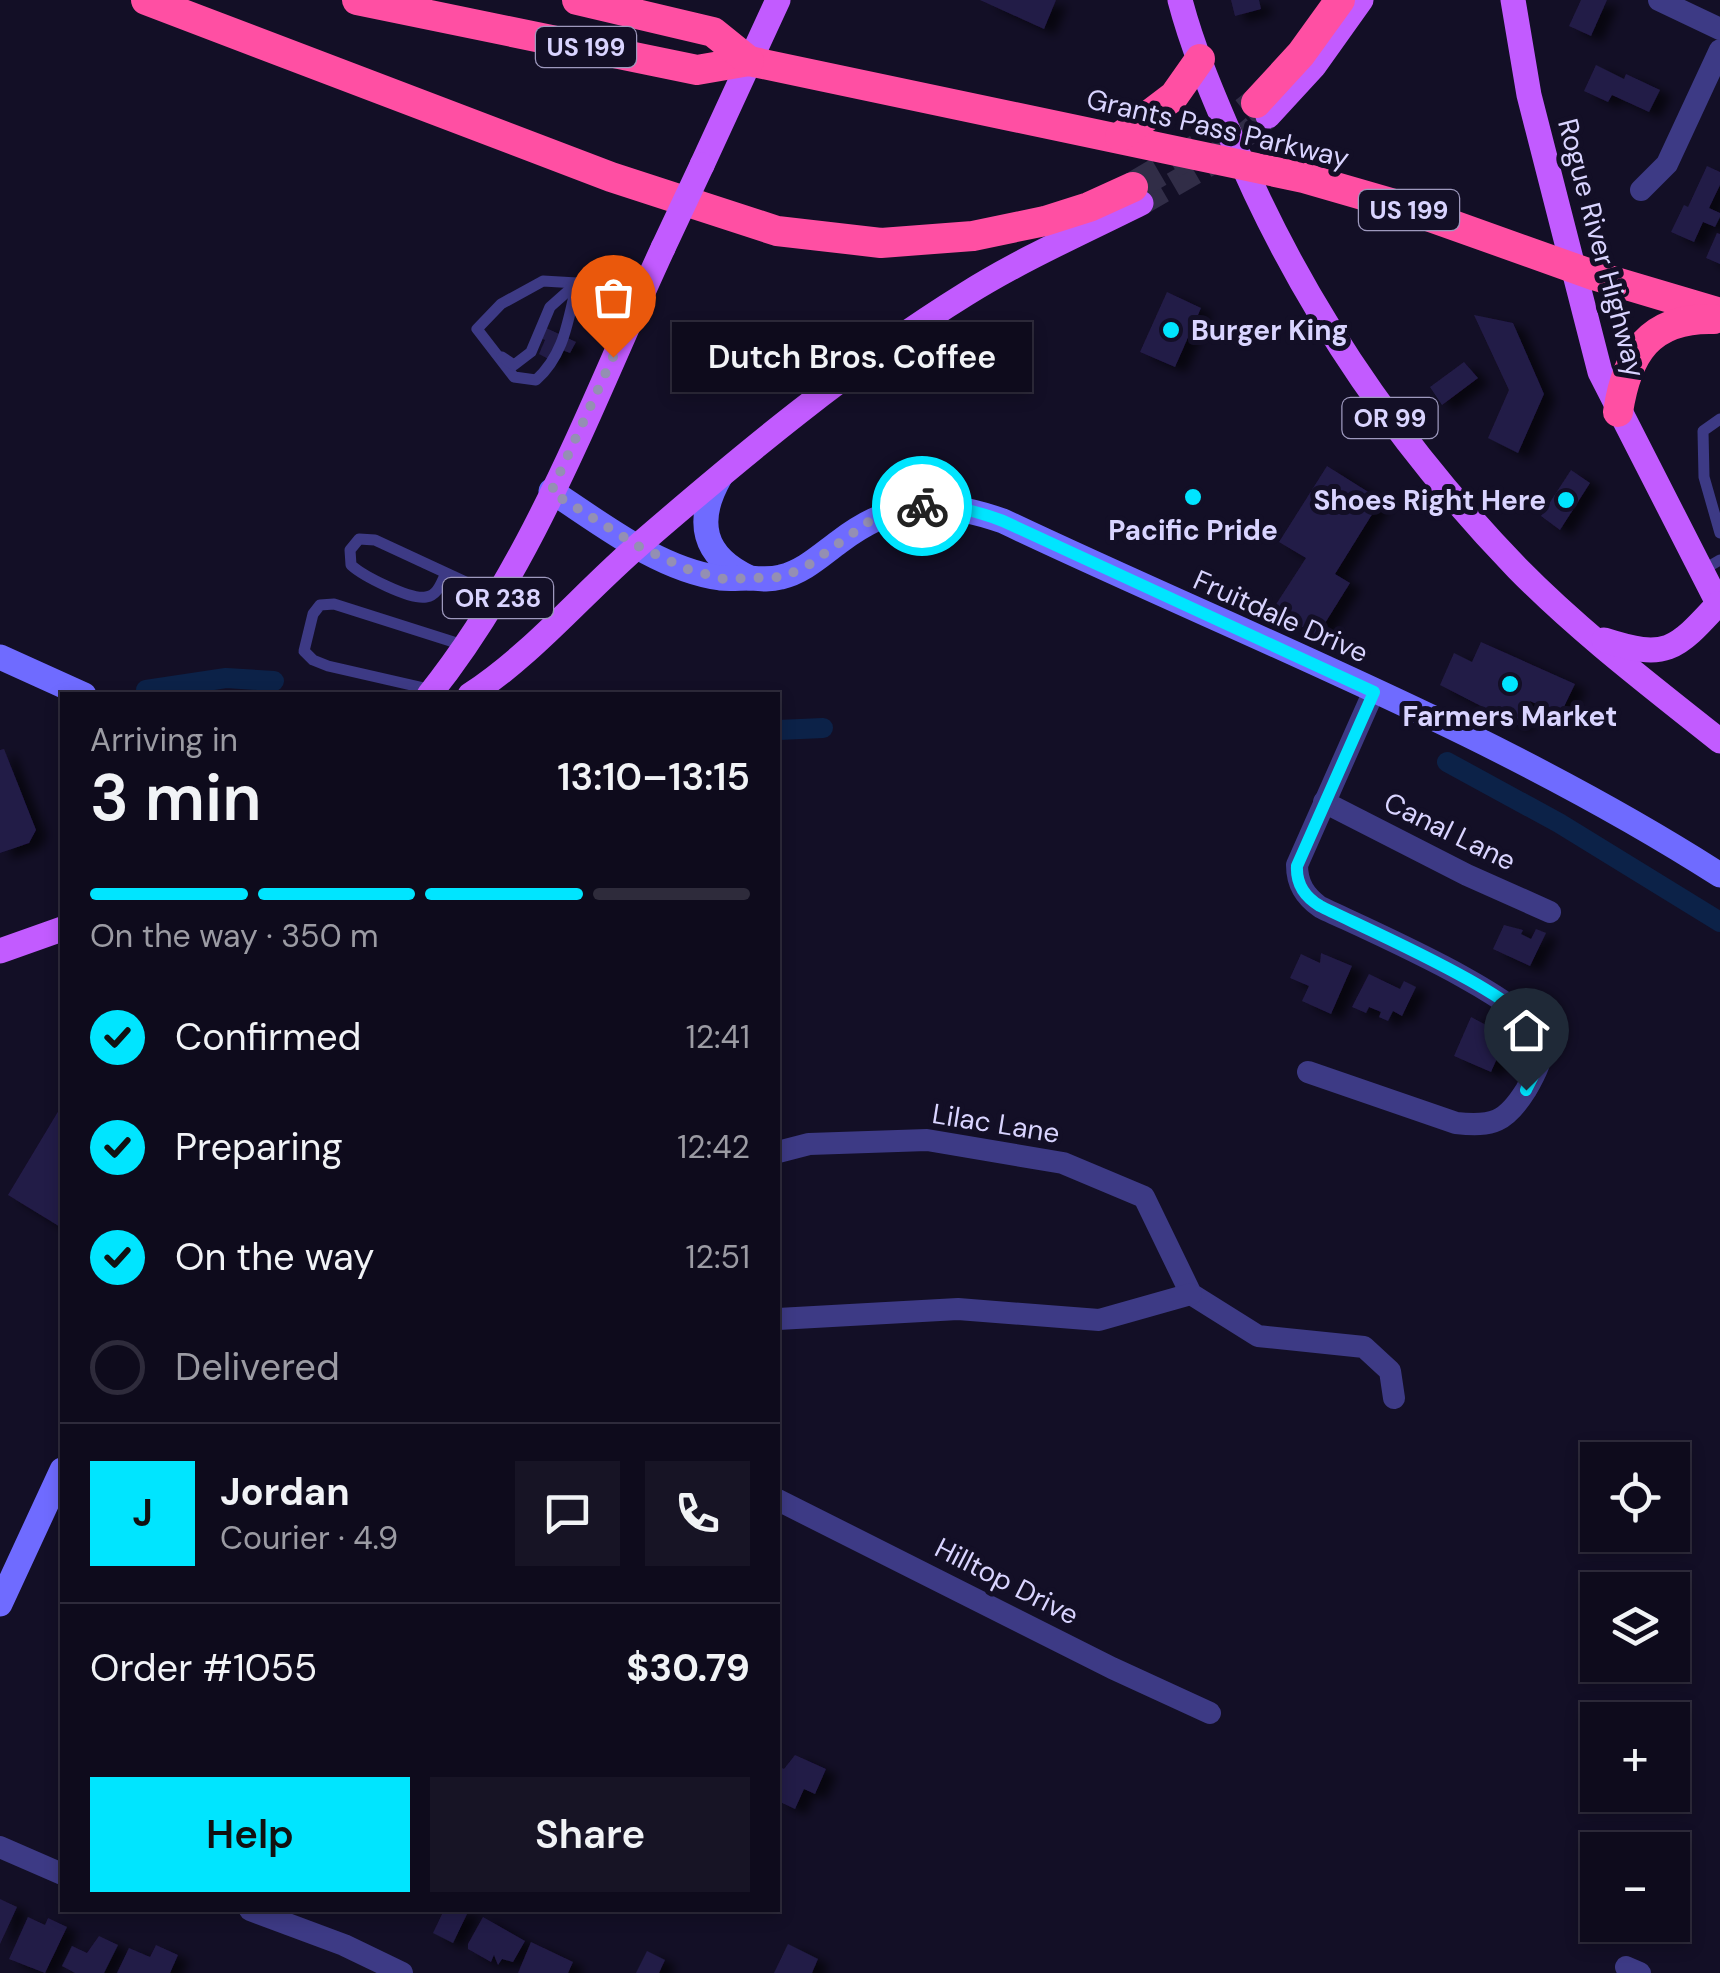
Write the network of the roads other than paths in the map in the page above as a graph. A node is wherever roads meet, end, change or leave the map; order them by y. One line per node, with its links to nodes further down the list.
1 (146, 0): 20 (highway)
2 (358, 0): 15 (highway, Grants Pass Parkway / US 199)
3 (577, 0): 15 (highway, Grants Pass Parkway / US 199)
4 (648, 0): 5 (highway)
5 (677, 0)
6 (778, 0): 15 (main road, OR 238)
7 (1180, 0): 14 (main road, OR 99)
8 (1340, 0): 16 (highway)
9 (1361, 0): 16 (main road)
10 (1513, 0): 21 (main road, Rogue River Highway)
11 (1659, 0): 12 (street)
12 (1720, 29)
13 (1720, 50): 19 (street)
14 (1200, 59): 17 (highway); 18 (main road, OR 99)
15 (749, 62): 17 (highway, Grants Pass Parkway / US 199); 28 (main road, OR 238, bridge)
16 (1262, 109)
17 (1120, 138): 18 (highway, Grants Pass Parkway / US 199)
18 (1241, 162): 21 (highway, Grants Pass Parkway / US 199); 36 (main road, OR 99)
19 (1641, 190)
20 (1138, 195): 27 (main road, OR 238)
21 (1574, 268): 23 (highway, Grants Pass Parkway / US 199); 25 (main road, Rogue River Highway)
22 (578, 283): 24 (lane); 24 (lane); 24 (lane)
23 (1720, 316): 25 (highway)
24 (494, 353)
25 (1618, 412): 31 (main road, Rogue River Highway)
26 (1720, 419): 29 (lane)
27 (720, 477): 30 (main road, OR 238); 33 (street)
28 (551, 492): 30 (street, Fruitdale Drive); 34 (main road, OR 238)
29 (1720, 534)
30 (638, 546): 33 (street, Fruitdale Drive); 42 (main road, OR 238)
31 (1710, 566): 35 (main road, Rogue River Highway)
32 (446, 573): 32 (lane); 34 (lane)
33 (750, 578): 43 (street, Fruitdale Drive)
34 (498, 597): 37 (main road, OR 238)
35 (1719, 606): 36 (main road)
36 (1590, 635): 44 (main road, OR 99)
37 (466, 646): 40 (lane); 41 (main road, OR 238)
38 (0, 657): 39 (street)
39 (77, 692)
40 (427, 692)
41 (432, 692)
42 (474, 692)
43 (1374, 692): 45 (street); 46 (street, Fruitdale Drive)
44 (1720, 742)
45 (1324, 802): 47 (street, Canal Lane); 50 (street)
46 (1720, 875)
47 (1550, 912)
48 (60, 930): 49 (main road)
49 (0, 951)
50 (1308, 1072)
51 (780, 1151): 52 (street, Lilac Lane)
52 (1190, 1294): 53 (street); 54 (street)
53 (780, 1318)
54 (1394, 1398)
55 (60, 1474): 57 (street)
56 (780, 1501): 58 (street, Hilltop Drive)
57 (0, 1604)
58 (1210, 1714)
59 (0, 1847): 60 (street)
60 (60, 1873)
61 (255, 1912): 62 (street)
62 (402, 1973)

